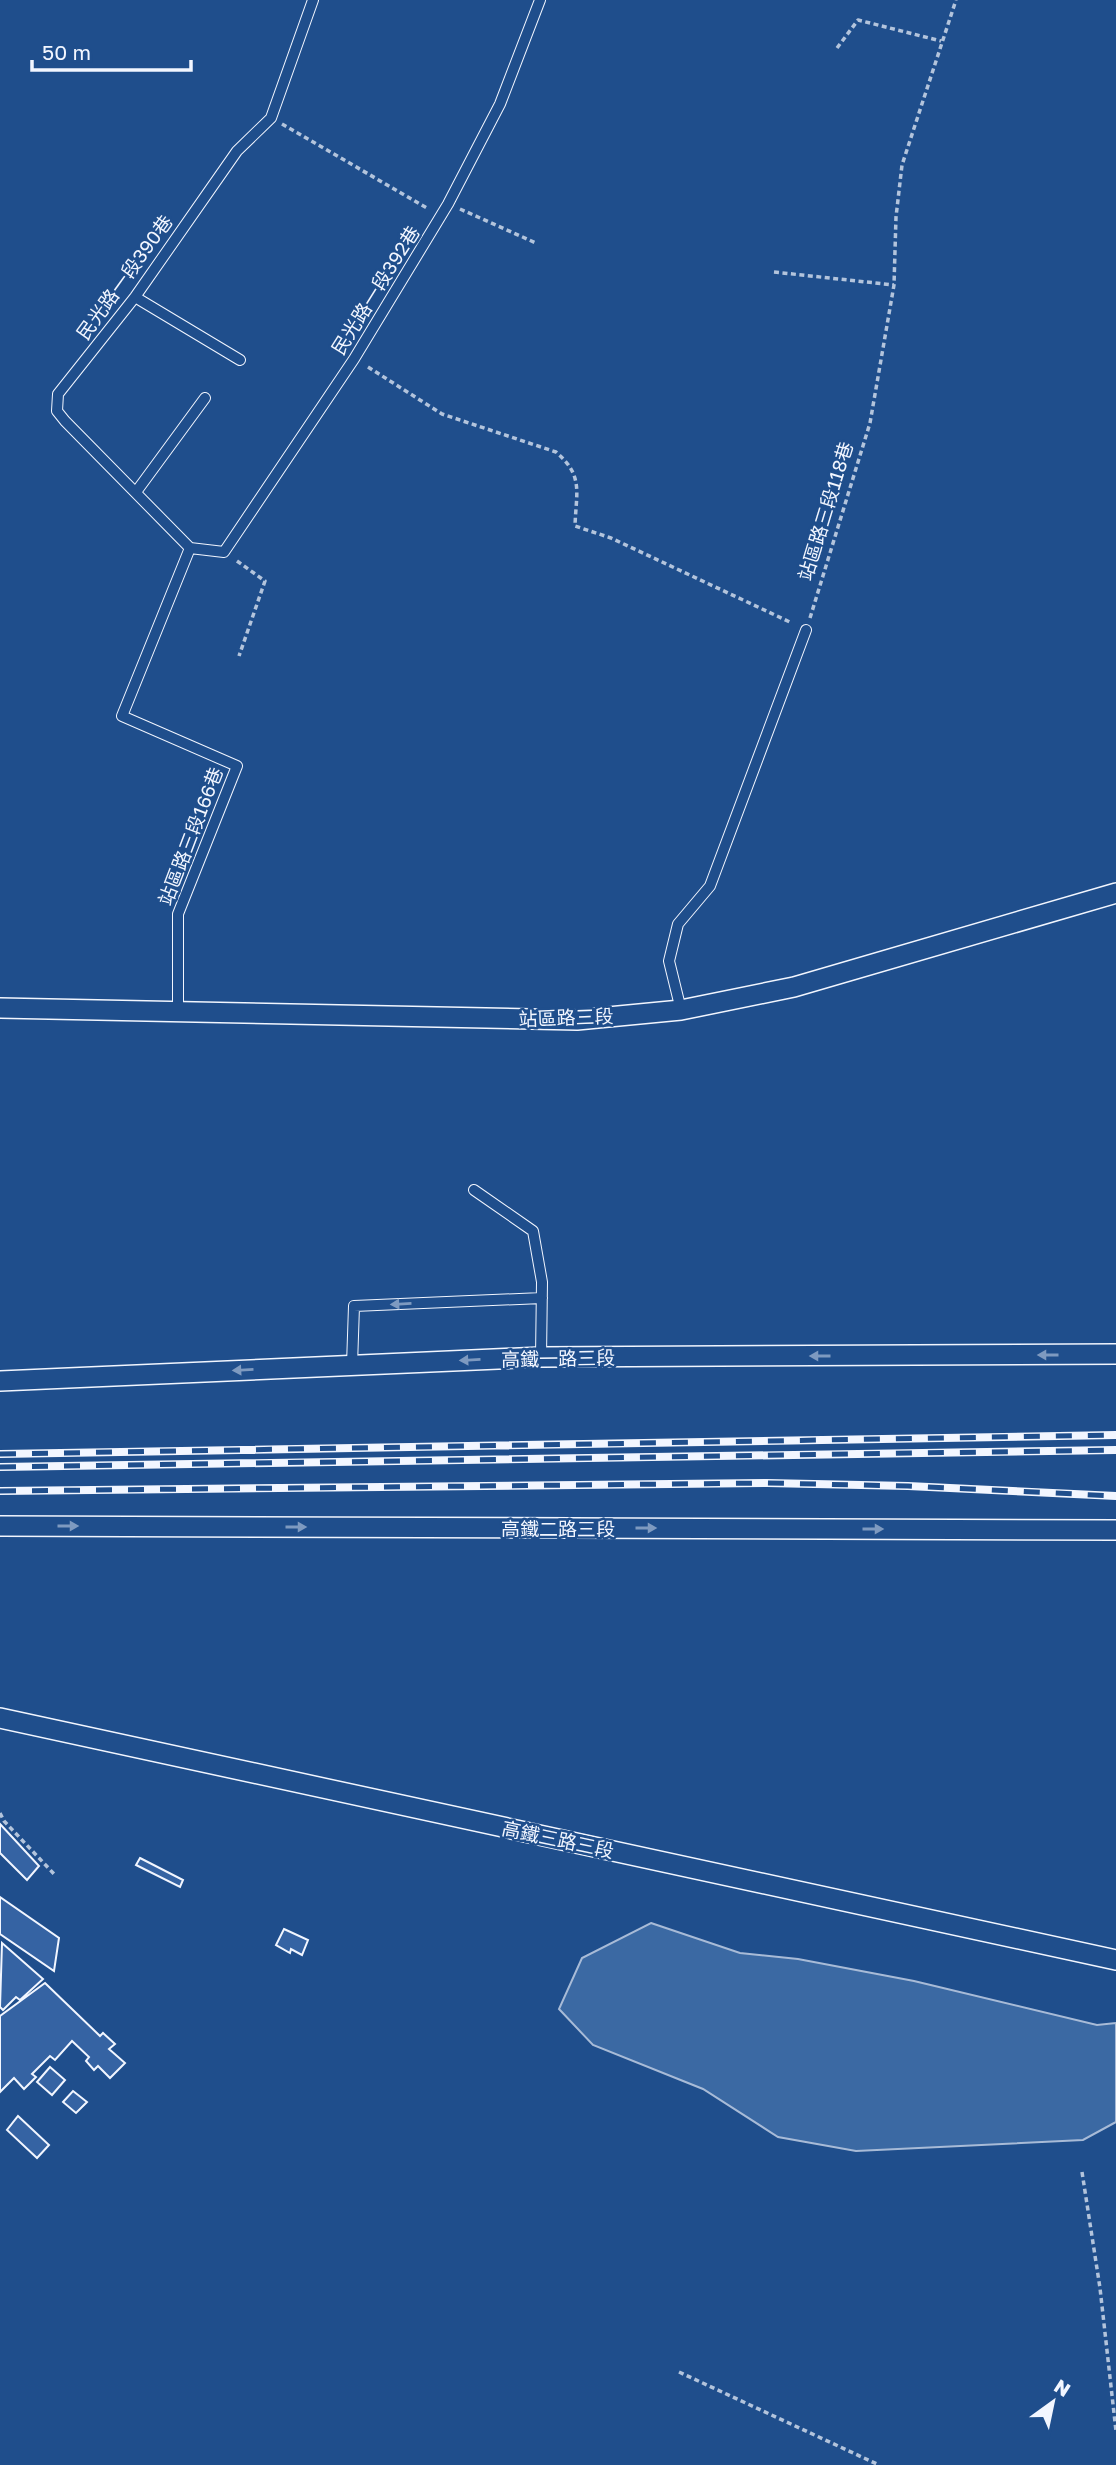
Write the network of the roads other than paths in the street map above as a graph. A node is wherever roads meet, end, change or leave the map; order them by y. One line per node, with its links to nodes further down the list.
1 (313, 0): 3 (lane, 民光路一段390巷)
2 (540, 0): 7 (lane, 民光路一段392巷)
3 (135, 297): 4 (lane); 6 (lane, 民光路一段390巷)
4 (240, 360)
5 (205, 398): 6 (lane)
6 (136, 492): 7 (lane, 民光路一段390巷)
7 (190, 548): 12 (lane, 站區路三段166巷)
8 (806, 630): 11 (lane)
9 (1116, 893): 11 (street, 站區路三段)
10 (0, 1008): 12 (street, 站區路三段)
11 (681, 1010): 12 (street, 站區路三段)
12 (178, 1013)
13 (474, 1191): 14 (lane)
14 (542, 1298): 16 (lane); 17 (lane, one-way to 17)
15 (1116, 1354): 16 (street, 高鐵一路三段, one-way to 16)
16 (541, 1357): 17 (street, 高鐵一路三段, one-way to 17)
17 (352, 1365): 18 (street, 高鐵一路三段, one-way to 18)
18 (0, 1381)
19 (0, 1526): 20 (street, 高鐵二路三段, one-way to 20)
20 (1116, 1530)
21 (0, 1718): 22 (street, 高鐵三路三段)
22 (1116, 1960)

